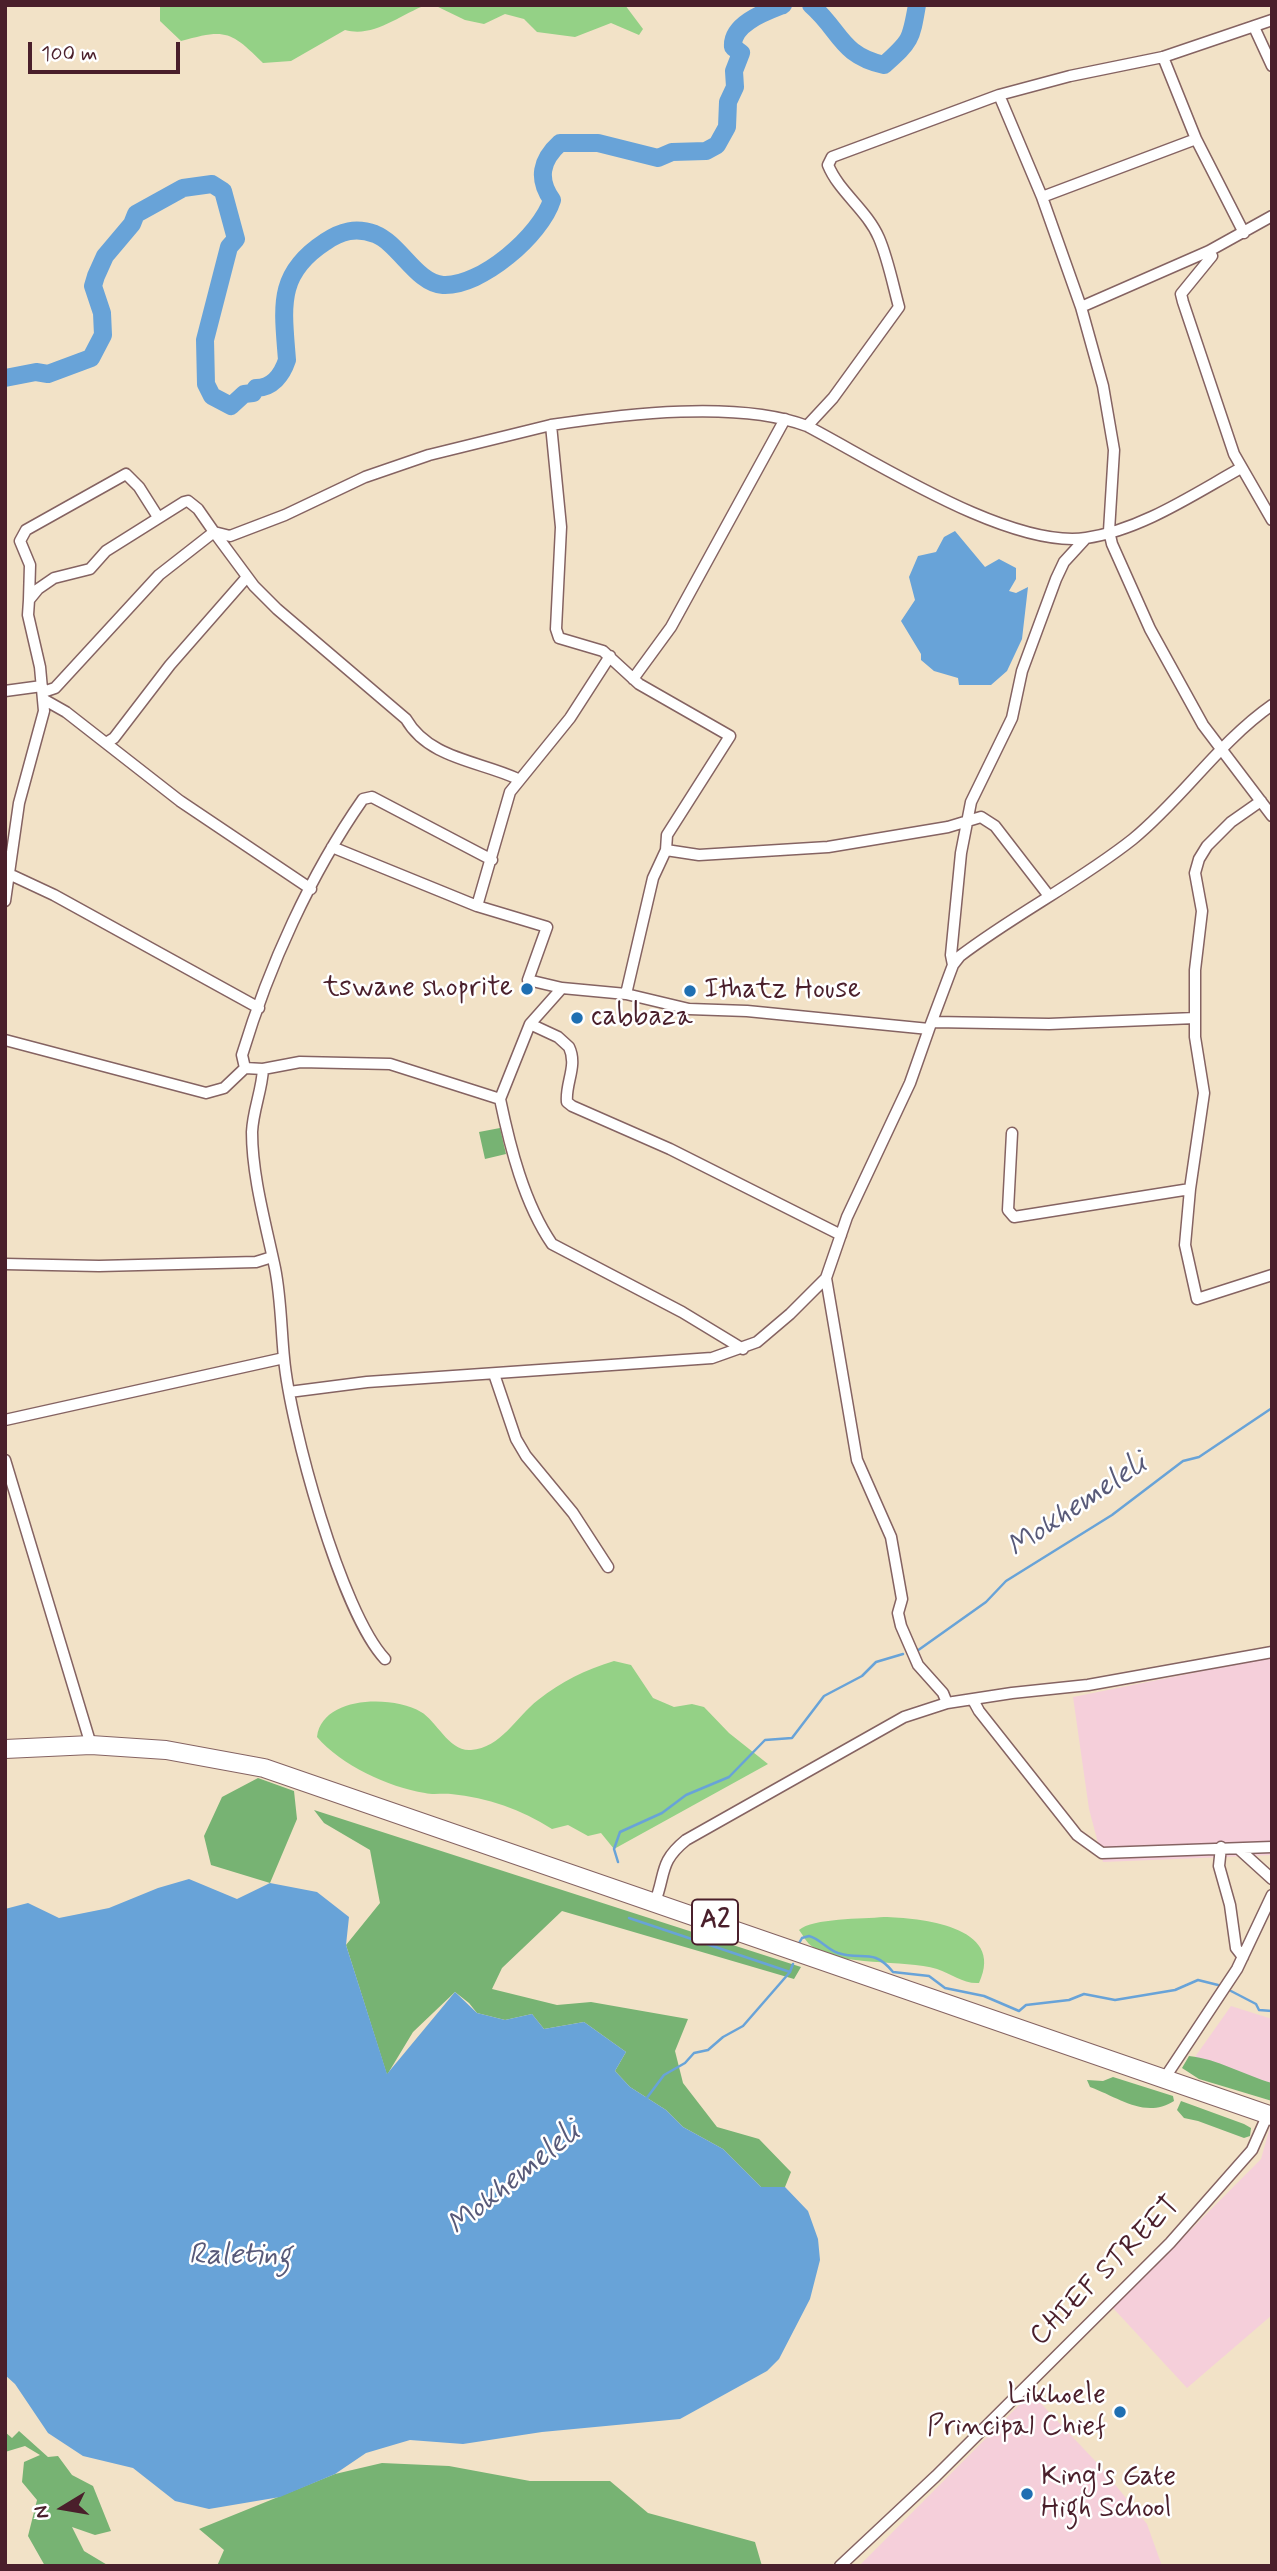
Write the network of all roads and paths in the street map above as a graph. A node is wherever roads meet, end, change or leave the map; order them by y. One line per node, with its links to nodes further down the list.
1 (1272, 20): 2 (street)
2 (1254, 27): 3 (street); 4 (street)
3 (1163, 57): 5 (street); 6 (street)
4 (1272, 66)
5 (999, 95): 7 (street); 14 (street)
6 (1196, 139): 7 (street); 9 (street)
7 (1042, 197): 11 (street)
8 (1272, 216): 9 (street)
9 (1244, 233): 10 (street)
10 (1209, 251): 11 (street); 15 (street)
11 (1082, 307): 18 (street)
12 (785, 419): 13 (street); 14 (street); 24 (street)
13 (551, 425): 19 (street); 23 (street)
14 (807, 426): 20 (street)
15 (1241, 468): 17 (street); 18 (street)
16 (158, 517): 19 (street); 22 (street); 22 (street)
17 (1272, 520)
18 (1109, 531): 20 (street); 29 (street)
19 (214, 532): 21 (street); 26 (street)
20 (1086, 538): 33 (street)
21 (247, 577): 28 (street); 30 (street)
22 (29, 600): 26 (street)
23 (610, 656): 24 (street); 30 (street)
24 (633, 679): 35 (street)
25 (5, 691): 26 (street)
26 (43, 692): 28 (street); 37 (street)
27 (1272, 705): 29 (street)
28 (106, 743): 38 (street)
29 (1222, 748): 31 (street); 39 (street)
30 (518, 779): 36 (street)
31 (1261, 801): 32 (street); 46 (street)
32 (1272, 816)
33 (966, 820): 35 (street); 39 (street); 42 (street)
34 (332, 847): 36 (street); 38 (street); 41 (street)
35 (666, 850): 44 (street)
36 (492, 860): 41 (street)
37 (9, 874): 40 (street); 45 (street)
38 (311, 889): 45 (street)
39 (1049, 896): 42 (street)
40 (5, 901)
41 (477, 906): 43 (street)
42 (953, 965): 48 (street)
43 (562, 989): 44 (street); 47 (street)
44 (626, 994): 48 (street)
45 (259, 1008): 50 (street)
46 (1195, 1018): 48 (street); 54 (street)
47 (530, 1024): 52 (street); 55 (street)
48 (932, 1026): 55 (street)
49 (5, 1040): 50 (street)
50 (245, 1068): 51 (street)
51 (263, 1069): 52 (street); 56 (street)
52 (500, 1099): 60 (street)
53 (1012, 1133): 54 (street)
54 (1189, 1189): 58 (street)
55 (841, 1235): 59 (street)
56 (272, 1257): 57 (street); 61 (street)
57 (5, 1264)
58 (1272, 1275)
59 (826, 1278): 60 (street); 70 (street)
60 (743, 1349): 62 (street)
61 (284, 1358): 63 (street); 64 (street)
62 (494, 1374): 63 (street); 66 (street)
63 (289, 1392): 68 (street)
64 (5, 1420)
65 (5, 1460): 71 (street)
66 (608, 1567)
67 (1272, 1652): 69 (street)
68 (385, 1659)
69 (973, 1700): 70 (street); 73 (street)
70 (947, 1703): 78 (street)
71 (91, 1745): 72 (main road, A2); 78 (main road, A2)
72 (5, 1749)
73 (1221, 1847): 75 (street); 79 (street)
74 (1272, 1847): 75 (street)
75 (1240, 1850): 76 (street)
76 (1272, 1879)
77 (1272, 1895): 79 (street)
78 (655, 1902): 80 (main road, A2)
79 (1243, 1957): 80 (street)
80 (1164, 2079): 81 (main road, A2)
81 (1270, 2115): 82 (street, CHIEF STREET)
82 (841, 2566)

